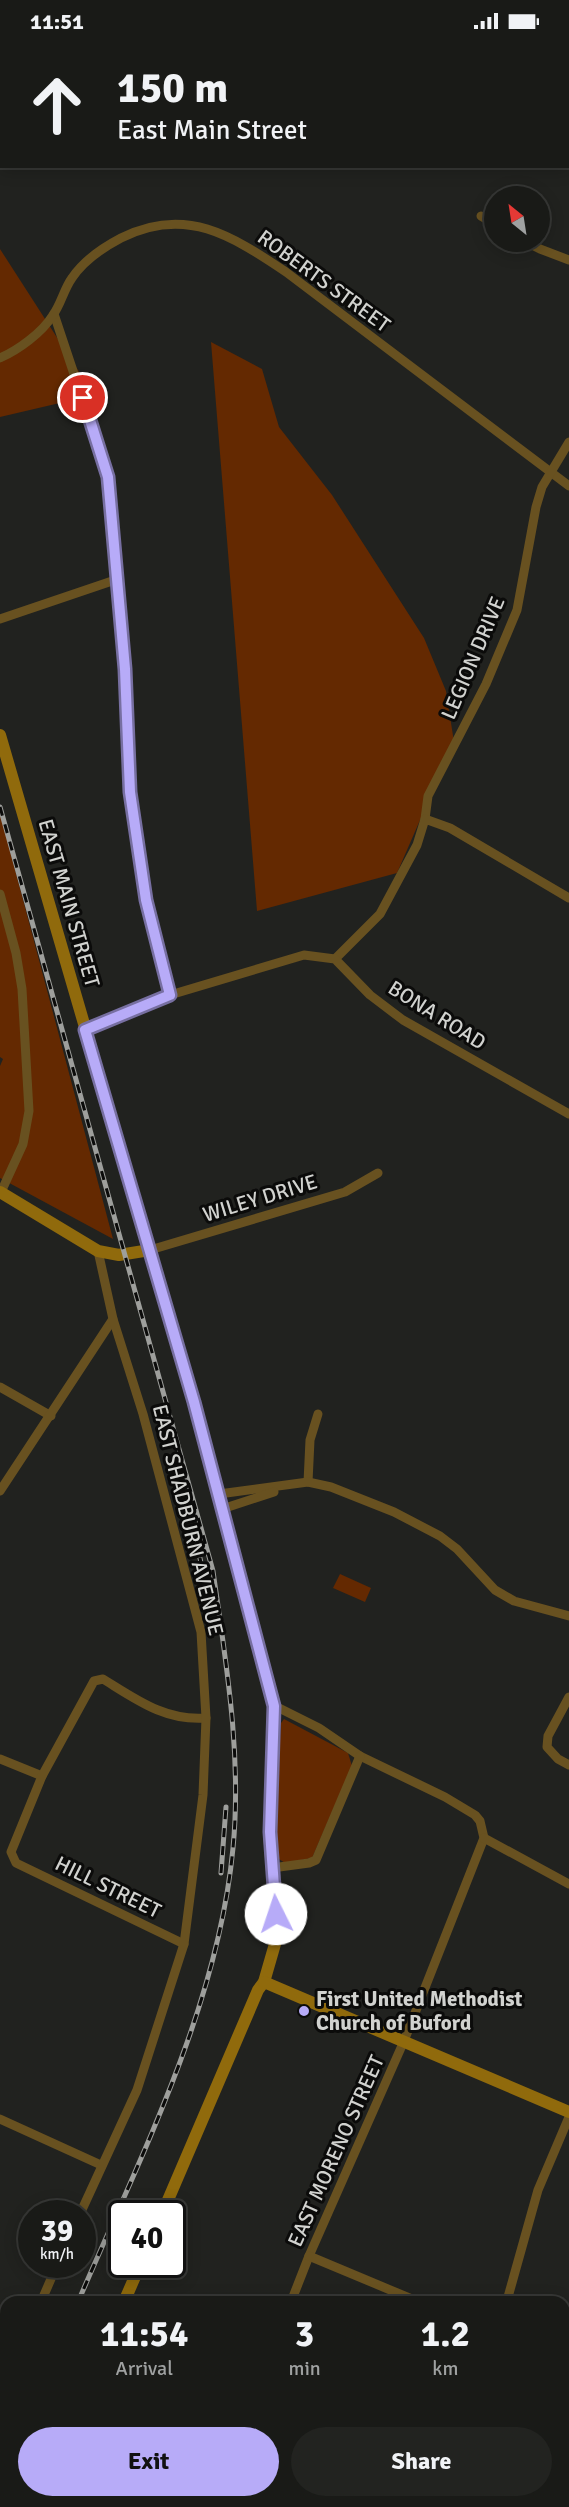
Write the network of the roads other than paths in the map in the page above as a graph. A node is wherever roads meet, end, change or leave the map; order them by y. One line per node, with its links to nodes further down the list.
1 (481, 216): 2 (street)
2 (484, 218)
3 (550, 252): 4 (street)
4 (569, 260)
5 (54, 314): 6 (street, ROBERTS STREET); 8 (street, ROBERTS STREET); 10 (street)
6 (0, 358)
7 (569, 442): 8 (street, LEGION DRIVE)
8 (551, 473): 9 (street, ROBERTS STREET); 13 (street, LEGION DRIVE)
9 (569, 486)
10 (118, 579): 11 (street); 17 (street)
11 (0, 619)
12 (0, 735): 18 (street, EAST MAIN STREET)
13 (425, 819): 15 (street); 16 (street, LEGION DRIVE)
14 (0, 894): 21 (street)
15 (569, 898)
16 (335, 959): 17 (street); 19 (street, BONA ROAD)
17 (170, 995): 18 (street)
18 (85, 1030): 22 (street, EAST MAIN STREET)
19 (569, 1114)
20 (378, 1173): 22 (street, WILEY DRIVE)
21 (1, 1192): 23 (street)
22 (150, 1250): 23 (street); 31 (street, EAST MAIN STREET)
23 (98, 1251): 24 (street, EAST SHADBURN AVENUE)
24 (113, 1319): 27 (street); 36 (street, EAST SHADBURN AVENUE)
25 (0, 1387): 27 (street)
26 (318, 1414): 28 (street)
27 (51, 1416): 30 (street)
28 (308, 1482): 29 (street); 33 (street)
29 (287, 1486): 31 (street); 32 (street)
30 (0, 1491)
31 (219, 1494): 32 (street, EAST MAIN STREET)
32 (222, 1509): 35 (street, EAST MAIN STREET)
33 (569, 1616)
34 (569, 1697): 39 (street)
35 (274, 1706): 37 (street); 42 (street, EAST MAIN STREET)
36 (206, 1718): 40 (street); 44 (street, EAST SHADBURN AVENUE)
37 (360, 1756): 41 (street); 42 (street)
38 (0, 1758): 40 (street)
39 (569, 1766)
40 (42, 1776): 44 (street, HILL STREET)
41 (484, 1838): 43 (street); 46 (street, EAST MORENO STREET)
42 (272, 1868): 45 (street, EAST MAIN STREET)
43 (569, 1884)
44 (184, 1944): 50 (street, EAST SHADBURN AVENUE)
45 (264, 1982): 46 (street); 52 (street, EAST MAIN STREET)
46 (404, 2040): 47 (street); 53 (street, EAST MORENO STREET)
47 (569, 2112)
48 (569, 2117): 60 (street)
49 (0, 2119): 50 (street)
50 (101, 2165): 51 (street, EAST SHADBURN AVENUE)
51 (86, 2200)
52 (168, 2200)
53 (309, 2256): 58 (street, EAST MORENO STREET); 59 (street)
54 (51, 2278): 56 (street)
55 (134, 2278): 57 (street)
56 (44, 2296)
57 (127, 2296)
58 (293, 2296)
59 (405, 2296)
60 (508, 2296)

